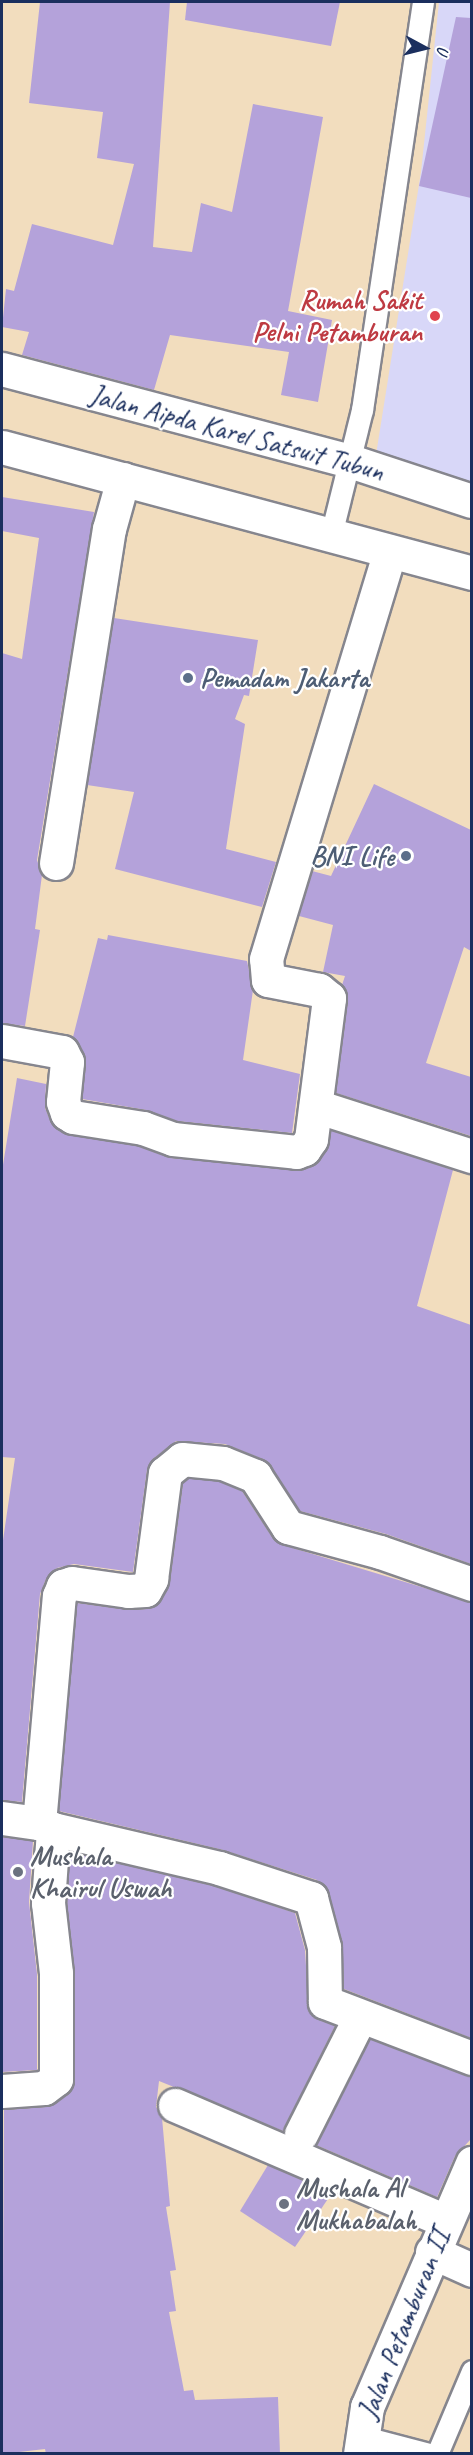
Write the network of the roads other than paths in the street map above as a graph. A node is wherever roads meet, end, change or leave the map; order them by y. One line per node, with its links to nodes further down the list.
1 (423, 2): 4 (lane)
2 (2, 369): 4 (street, Jalan Aipda Karel Satsuit Tubun)
3 (2, 447): 5 (street)
4 (350, 461): 6 (street, Jalan Aipda Karel Satsuit Tubun); 7 (lane)
5 (123, 479): 7 (street); 10 (street)
6 (471, 501)
7 (331, 535): 8 (street)
8 (390, 551): 9 (street); 12 (street)
9 (471, 573)
10 (56, 863)
11 (2, 1041): 12 (street)
12 (315, 1106): 13 (street)
13 (471, 1156)
14 (471, 1584): 16 (street)
15 (2, 1818): 16 (street)
16 (46, 1826): 17 (street); 19 (street)
17 (360, 2017): 18 (street); 21 (street)
18 (471, 2058)
19 (2, 2091)
20 (175, 2105): 23 (street)
21 (301, 2134)
22 (471, 2163): 23 (street, Jalan Petamburan II)
23 (445, 2221): 24 (street, Jalan Petamburan II)
24 (432, 2252): 25 (street); 27 (street, Jalan Petamburan II)
25 (471, 2270)
26 (471, 2371): 29 (lane)
27 (360, 2445): 28 (lane)
28 (429, 2454)
29 (437, 2454)

